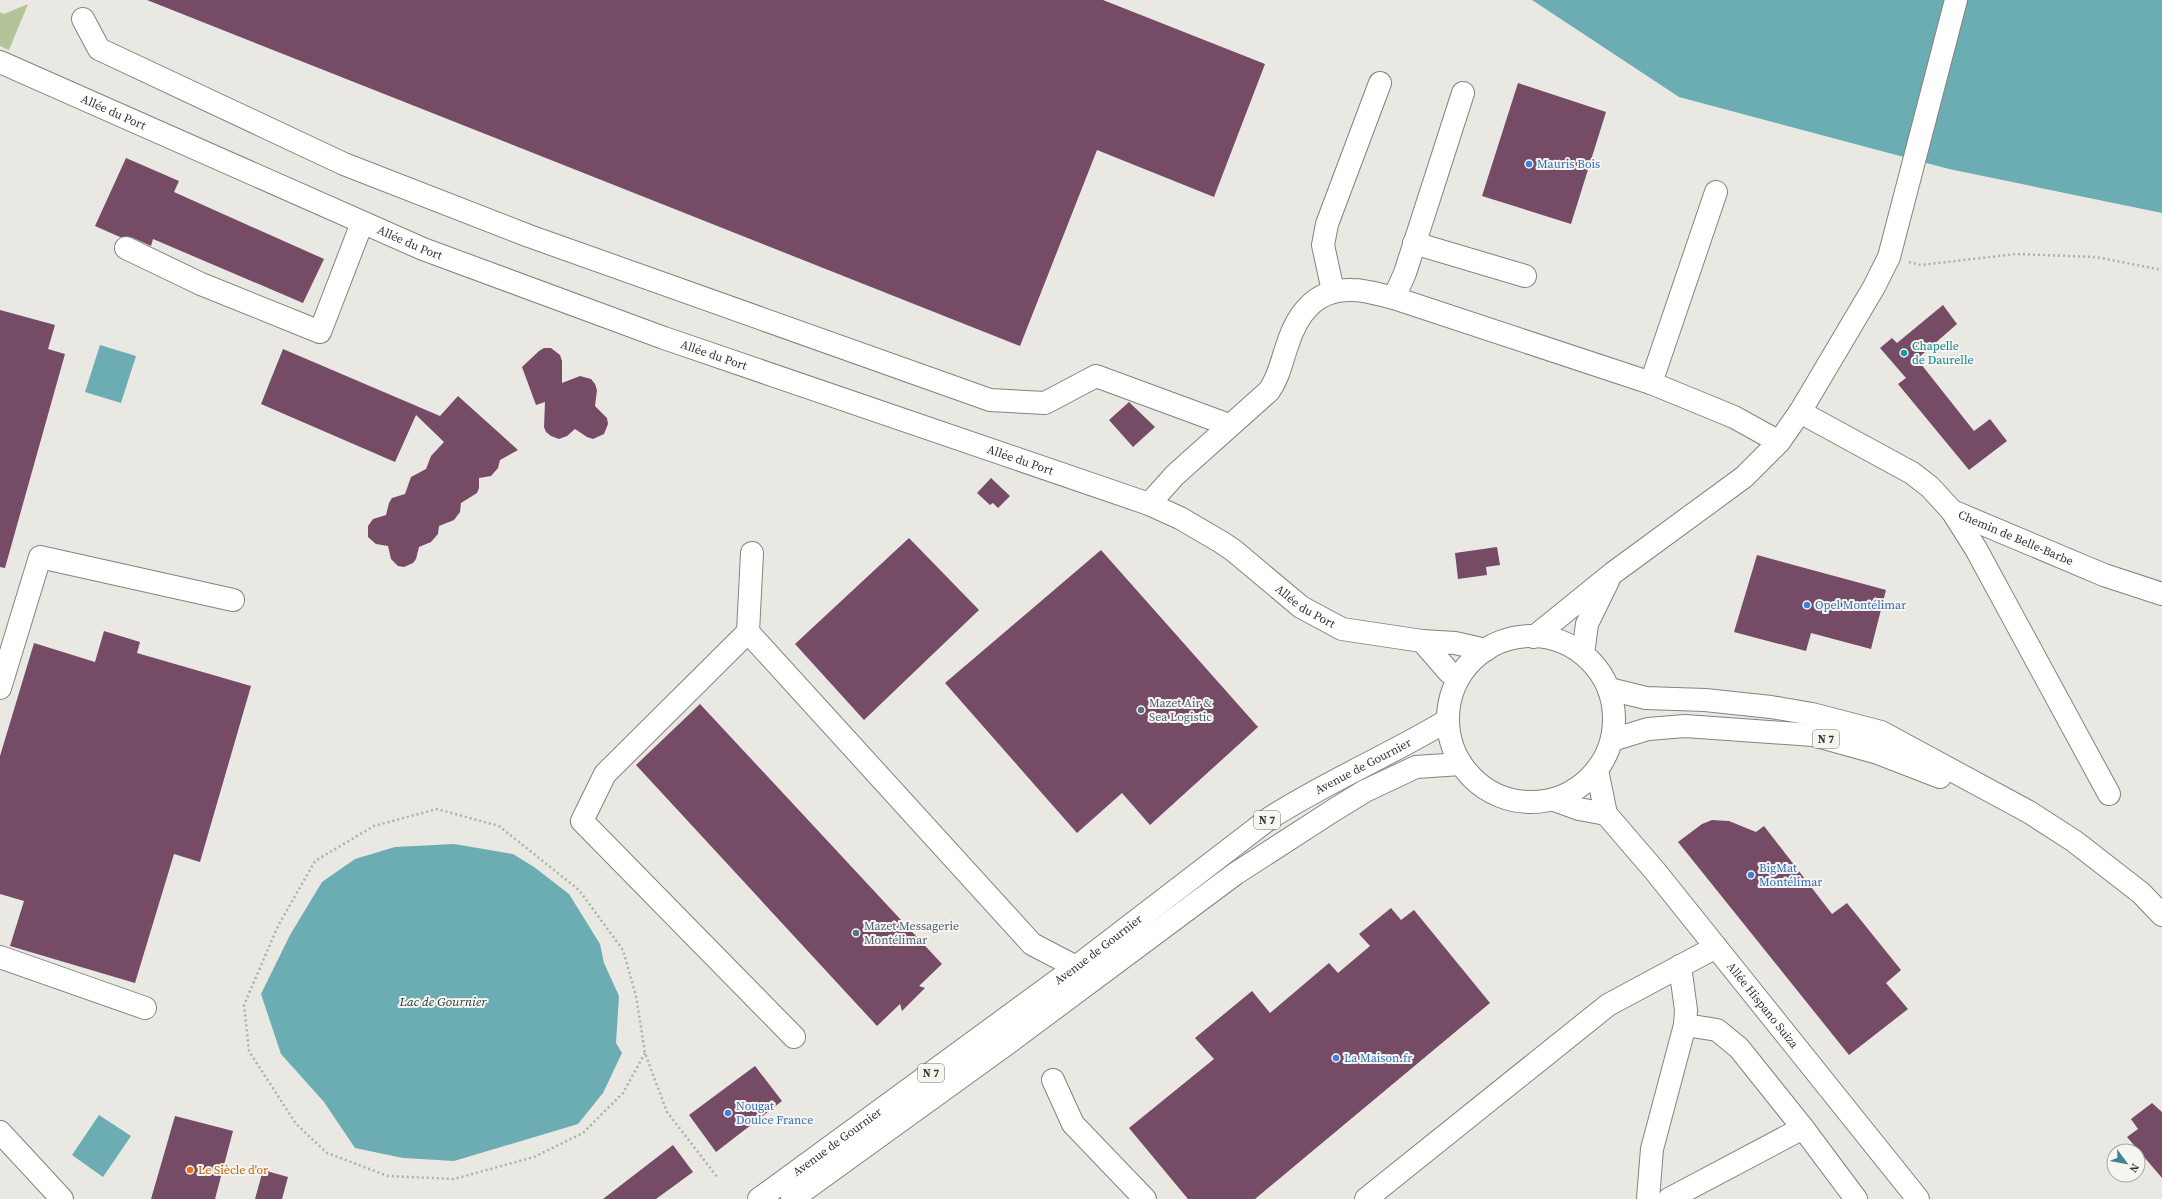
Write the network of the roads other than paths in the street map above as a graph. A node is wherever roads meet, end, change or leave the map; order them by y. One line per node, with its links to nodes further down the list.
1 (1956, 0): 14 (street)
2 (83, 20): 15 (street)
3 (0, 62): 7 (street, Allée du Port)
4 (1380, 82): 11 (street)
5 (1463, 93): 8 (street)
6 (1716, 192): 13 (street)
7 (362, 222): 9 (street); 17 (street, Allée du Port)
8 (1414, 243): 10 (street); 12 (street)
9 (126, 248)
10 (1524, 276)
11 (1333, 292): 12 (street); 15 (street)
12 (1394, 298): 13 (street)
13 (1651, 383): 16 (street)
14 (1800, 412): 16 (street); 18 (street, Chemin de Belle-Barbe)
15 (1229, 425): 17 (street)
16 (1779, 442): 20 (street)
17 (1149, 504): 25 (street, Allée du Port)
18 (1952, 512): 21 (street, Chemin de Belle-Barbe); 35 (street)
19 (752, 553): 23 (street)
20 (1612, 573): 24 (street); 27 (street)
21 (2162, 594)
22 (233, 600): 29 (street)
23 (748, 632): 43 (street); 46 (street)
24 (1534, 637): 26 (street); 27 (street)
25 (1422, 641): 26 (street, Allée du Port); 28 (street)
26 (1486, 650): 28 (street)
27 (1583, 654): 30 (street)
28 (1458, 679): 31 (street)
29 (0, 688)
30 (1609, 689): 32 (street); 37 (street, N 7)
31 (1448, 720): 33 (street); 43 (street, Avenue de Gournier / N 7)
32 (1612, 740): 34 (street); 37 (street, N 7)
33 (1461, 764): 36 (street); 43 (street, Avenue de Gournier / N 7)
34 (1597, 770): 36 (street); 38 (street, Allée Hispano Suiza)
35 (2109, 794)
36 (1554, 800): 38 (street)
37 (2029, 812): 39 (street, N 7)
38 (1606, 814): 40 (street, Allée Hispano Suiza)
39 (2162, 915)
40 (1716, 947): 42 (street); 58 (street, Allée Hispano Suiza)
41 (0, 957): 44 (street)
42 (1680, 966): 45 (street); 54 (street)
43 (1082, 975): 51 (street, Avenue de Gournier / N 7); 52 (street, Avenue de Gournier / N 7)
44 (145, 1008)
45 (1685, 1025): 48 (street); 55 (street)
46 (794, 1037)
47 (1053, 1080): 53 (street)
48 (1803, 1128): 56 (street); 57 (street)
49 (0, 1132): 50 (street)
50 (62, 1199)
51 (759, 1199)
52 (792, 1199)
53 (1145, 1199)
54 (1366, 1199)
55 (1648, 1199)
56 (1669, 1199)
57 (1856, 1199)
58 (1918, 1199)

